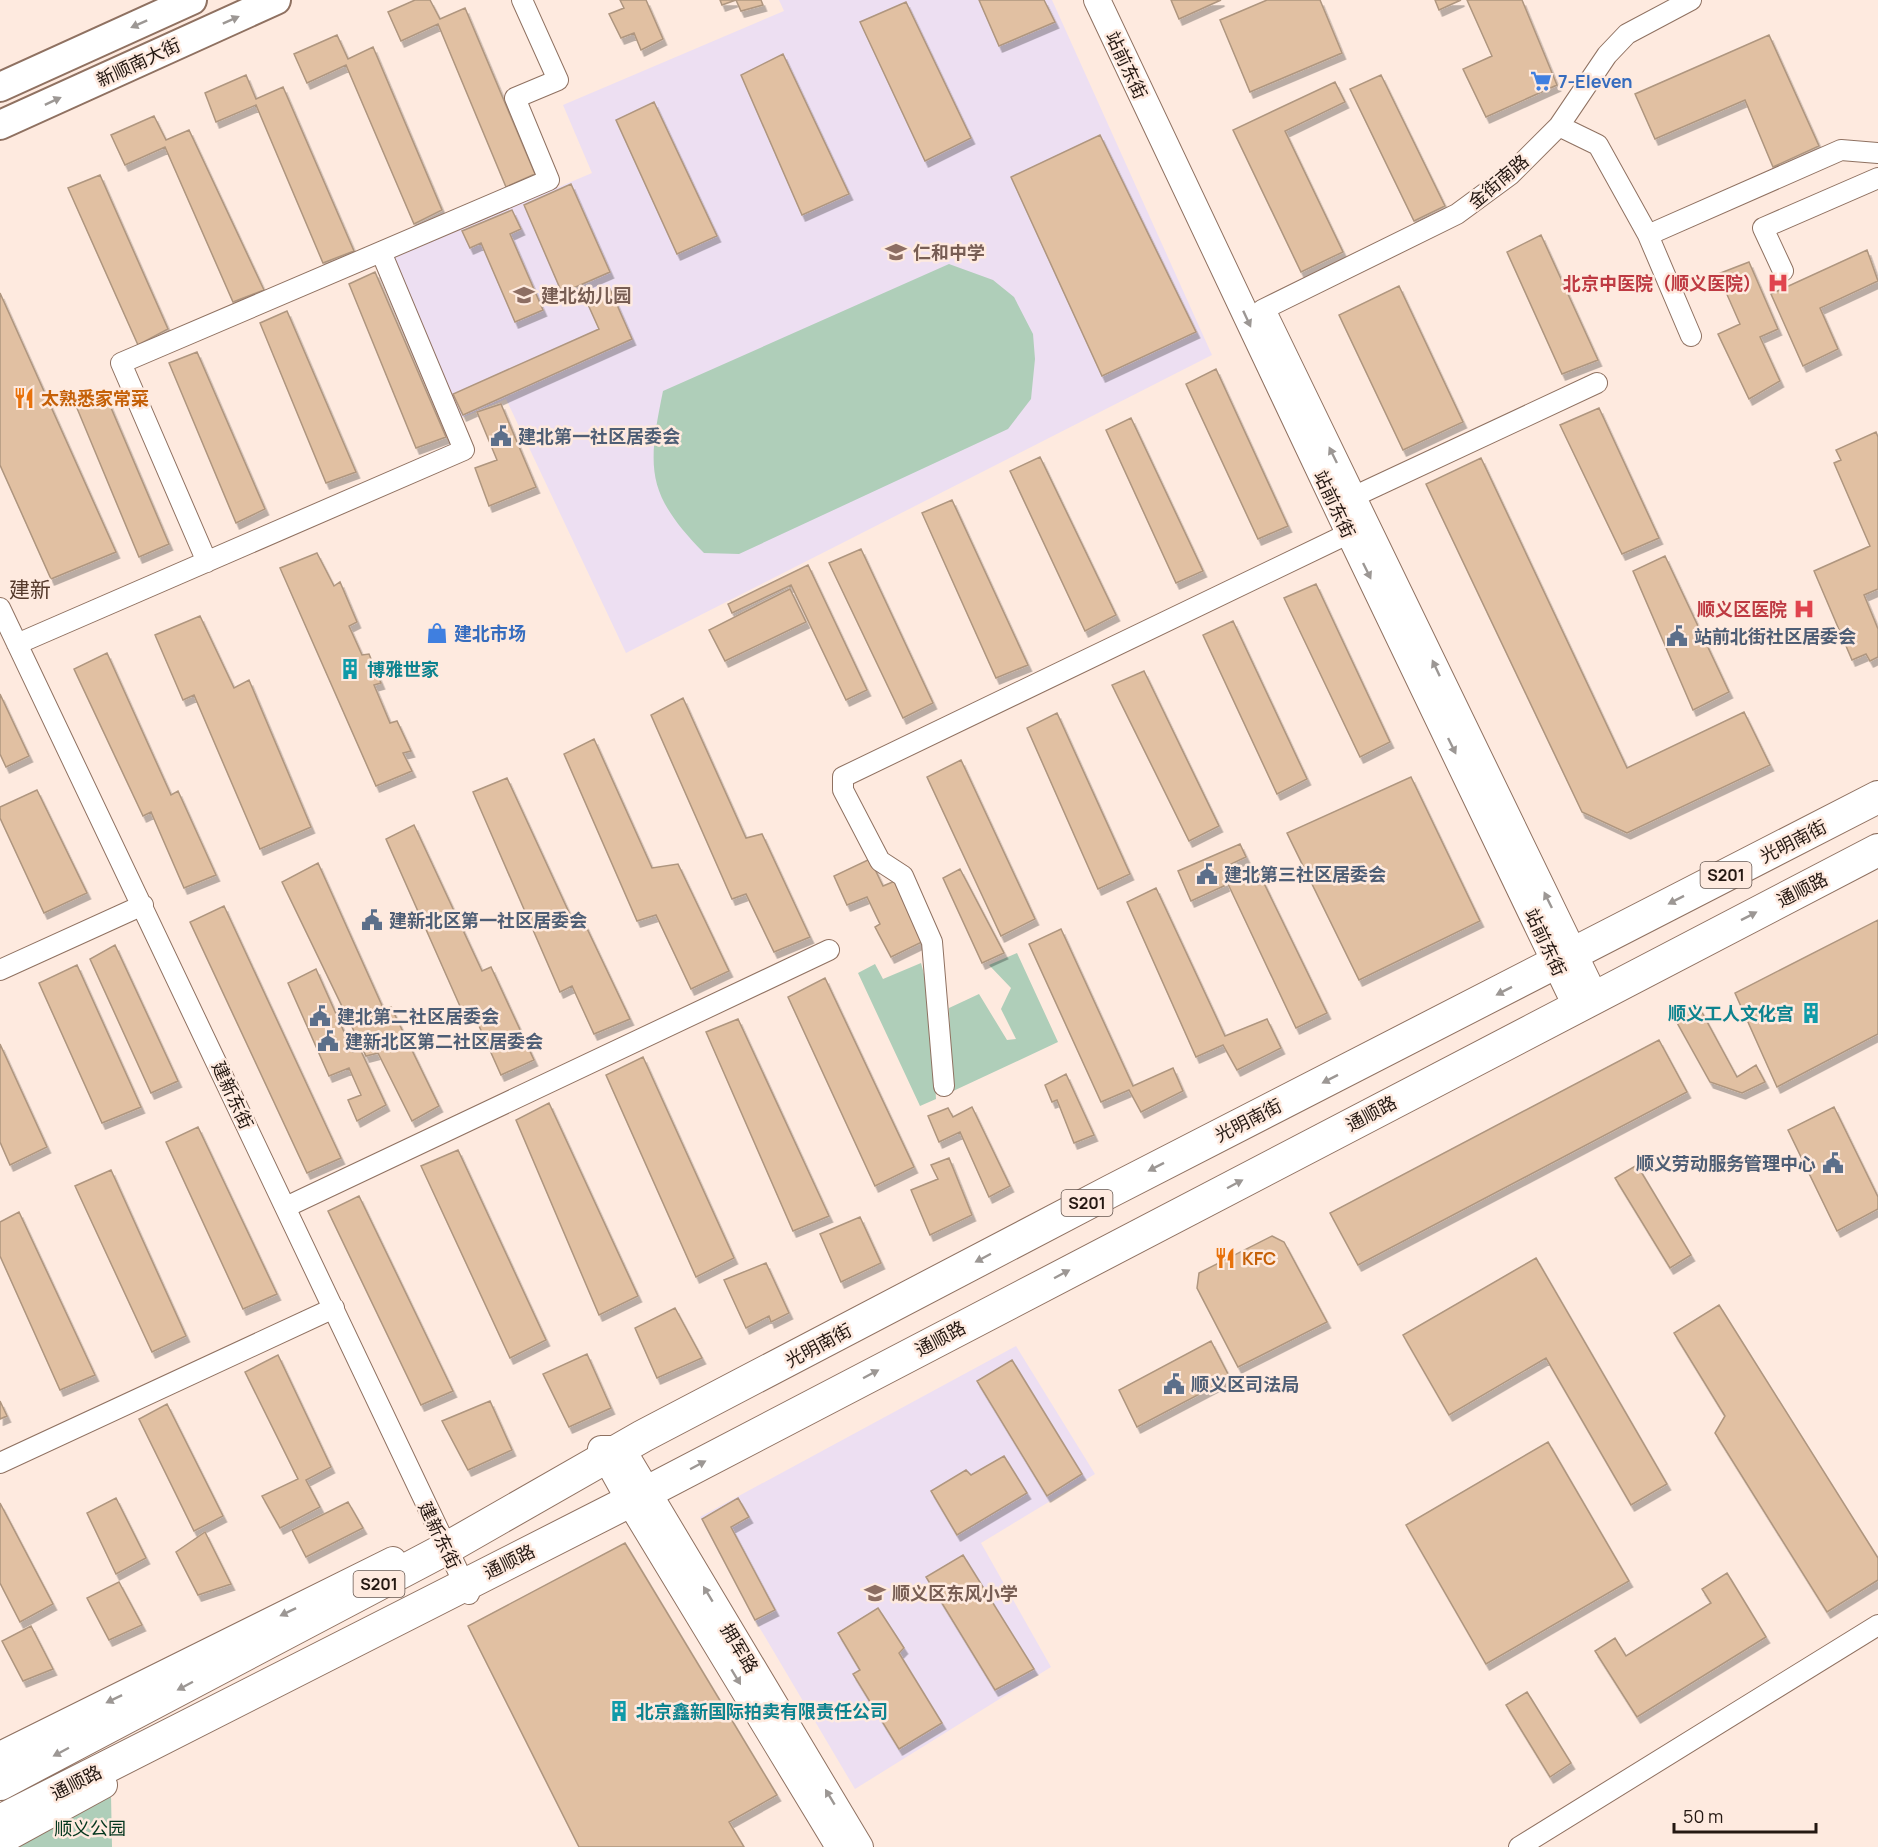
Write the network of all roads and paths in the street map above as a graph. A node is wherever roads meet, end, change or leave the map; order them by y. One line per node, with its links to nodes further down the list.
1 (192, 0): 7 (main road, 新顺南大街, one-way to 7)
2 (276, 0): 8 (main road, 新顺南大街, one-way to 2)
3 (522, 0): 13 (street)
4 (1097, 0): 19 (street, 站前东街, one-way to 19)
5 (1114, 0): 15 (street, 站前东街)
6 (1690, 0): 9 (street, 金街南路)
7 (0, 87)
8 (0, 125)
9 (1559, 126): 12 (street); 15 (street, 金街南路)
10 (1878, 153): 12 (street)
11 (1878, 178): 14 (street)
12 (1648, 235): 16 (street)
13 (381, 252): 20 (street); 20 (street)
14 (1783, 271)
15 (1262, 310): 18 (street, 站前东街, one-way to 15)
16 (1691, 336)
17 (1597, 383): 18 (street)
18 (1353, 497): 19 (street, 站前东街)
19 (1358, 529): 27 (street, 站前东街); 30 (street)
20 (207, 562): 22 (street)
21 (2, 615): 22 (street, 建新东街)
22 (17, 644): 25 (street, 建新东街)
23 (1878, 797): 27 (main road, 光明南街 / S201, one-way to 27)
24 (1878, 850): 29 (main road, 通顺路 / S201, one-way to 24)
25 (142, 904): 28 (street); 31 (street, 建新东街)
26 (828, 950): 31 (street)
27 (1564, 958): 29 (street, 站前东街); 33 (main road, 光明南街 / S201, one-way to 33)
28 (0, 970)
29 (1586, 1002): 35 (main road, 通顺路 / S201, one-way to 29)
30 (944, 1086)
31 (286, 1207): 32 (street, 建新东街)
32 (334, 1308): 34 (street); 36 (street, 建新东街)
33 (609, 1452): 35 (street, 拥军路); 36 (main road, 通顺路 / S201)
34 (0, 1463)
35 (638, 1502): 37 (main road, 通顺路 / S201); 43 (street, one-way to 43); 44 (street, 拥军路, one-way to 35)
36 (444, 1542): 37 (street, 建新东街); 39 (street, one-way to 39); 40 (main road, 通顺路 / S201, one-way to 40)
37 (467, 1591): 41 (main road, 通顺路 / S201); 42 (street)
38 (1878, 1625): 45 (street)
39 (0, 1755)
40 (0, 1784)
41 (0, 1821)
42 (0, 1842)
43 (839, 1847)
44 (860, 1847)
45 (1519, 1847)

